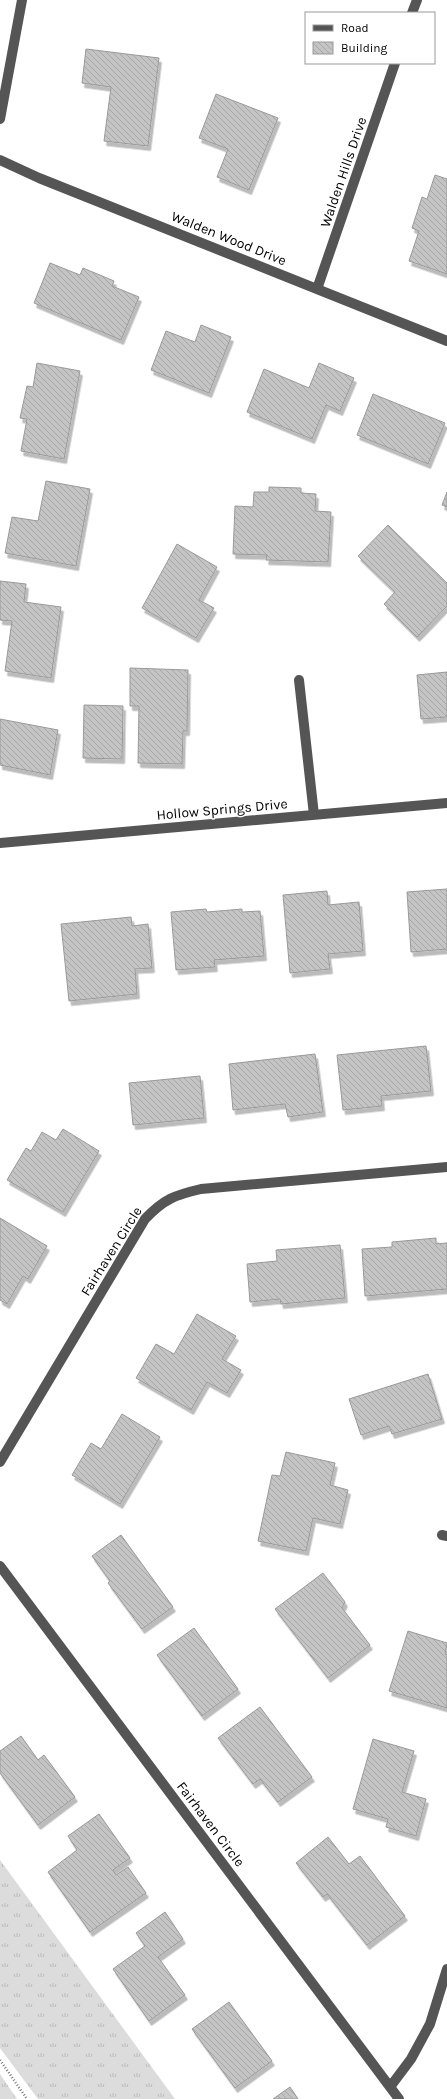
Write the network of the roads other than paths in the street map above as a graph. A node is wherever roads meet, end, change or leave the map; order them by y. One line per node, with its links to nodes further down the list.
1 (22, 0): 5 (street)
2 (417, 0): 3 (street)
3 (412, 12)
4 (395, 64): 7 (street, Walden Hills Drive)
5 (0, 119)
6 (0, 160): 7 (street, Walden Wood Drive)
7 (317, 289): 8 (street, Walden Wood Drive)
8 (447, 341)
9 (300, 680): 11 (street)
10 (447, 804): 11 (street, Hollow Springs Drive)
11 (314, 815): 12 (street, Hollow Springs Drive)
12 (0, 843)
13 (447, 1167): 14 (street, Fairhaven Circle)
14 (0, 1462)
15 (0, 1566): 17 (street, Fairhaven Circle)
16 (447, 1969): 17 (street)
17 (390, 2087): 18 (street, Fairhaven Circle)
18 (399, 2099)

